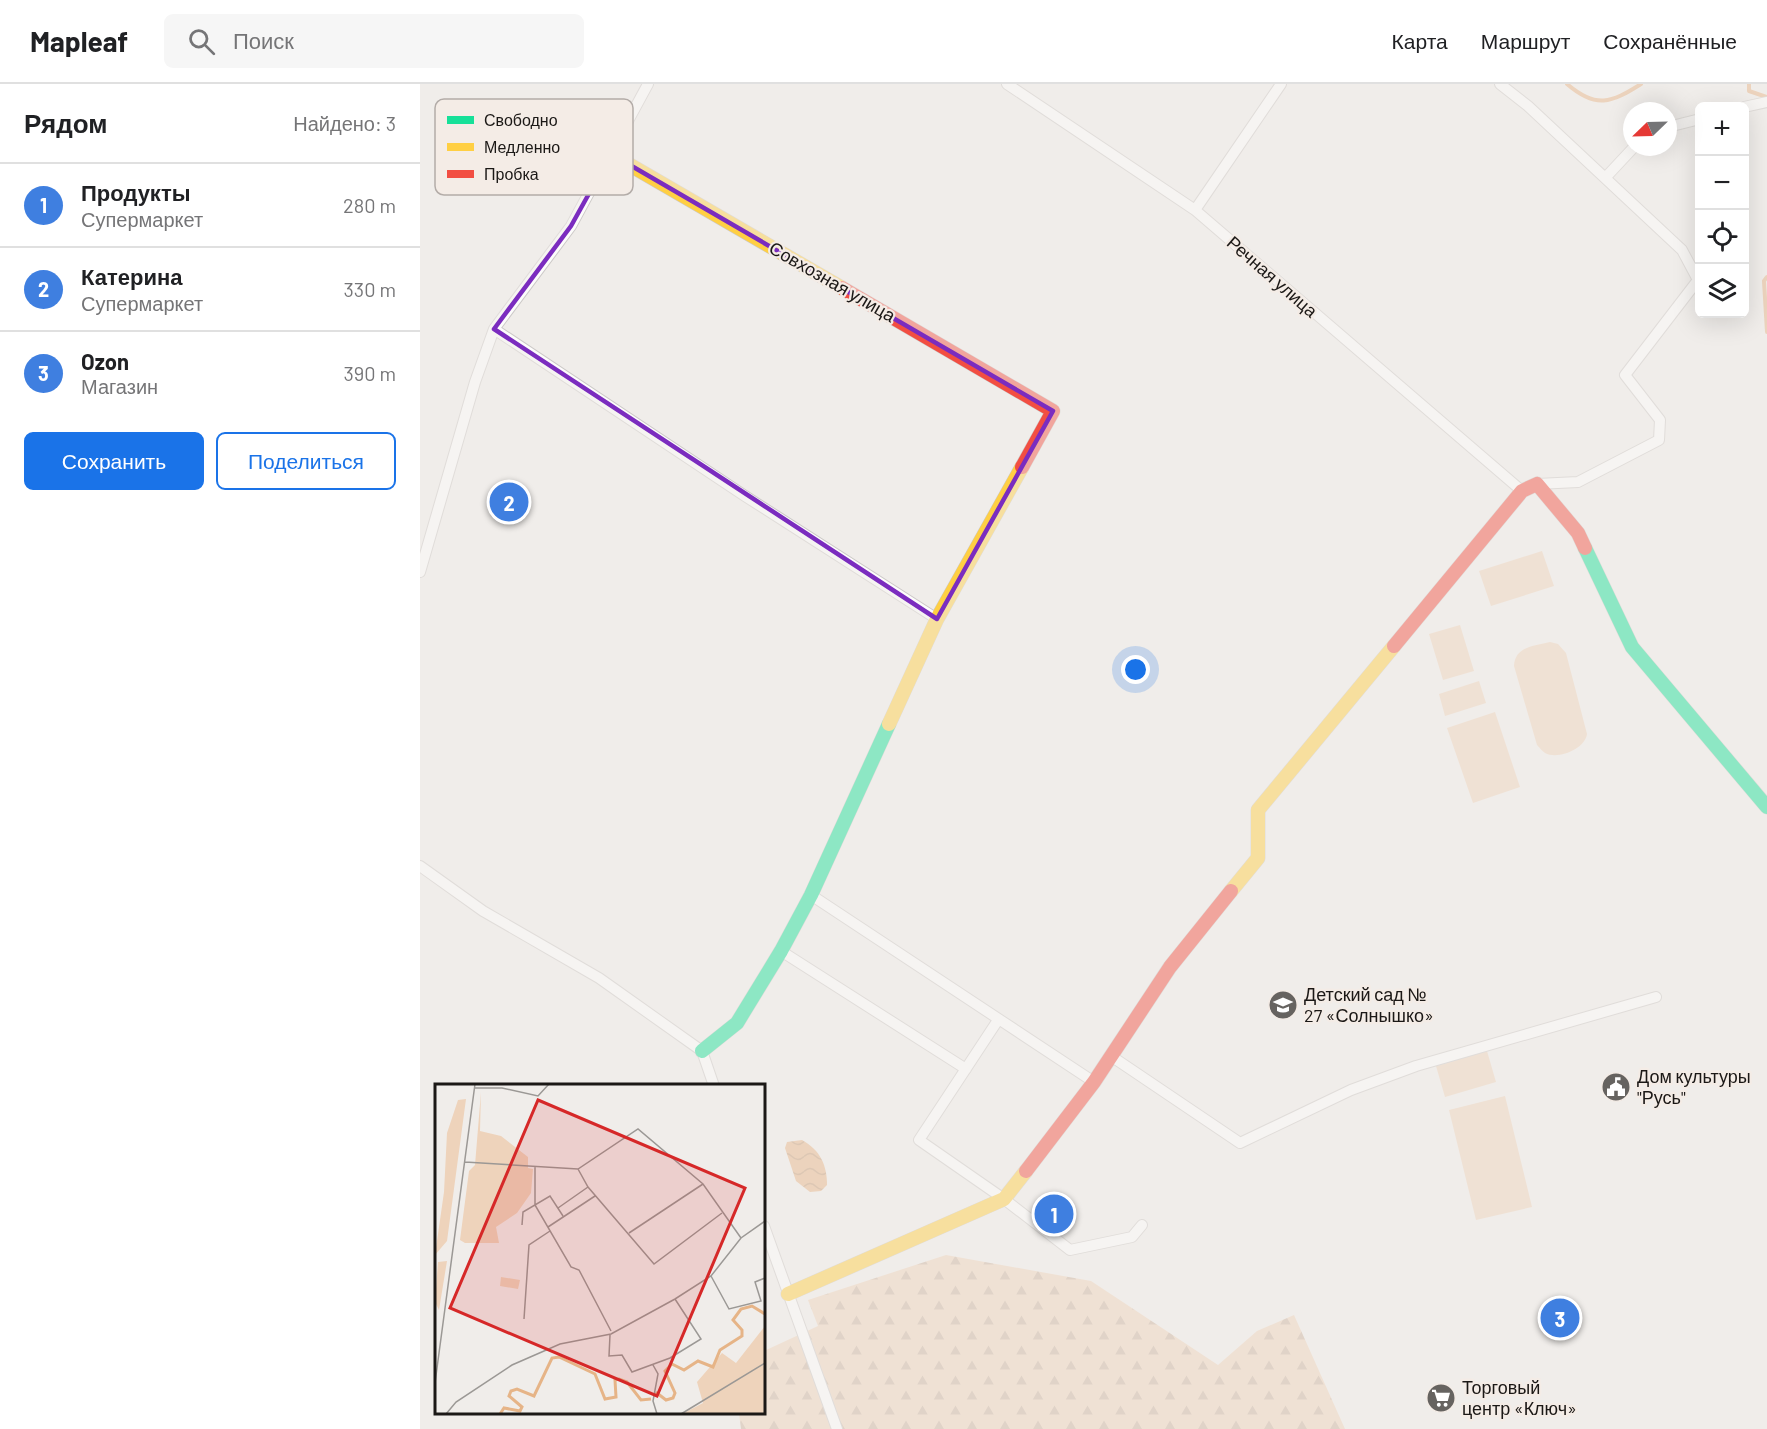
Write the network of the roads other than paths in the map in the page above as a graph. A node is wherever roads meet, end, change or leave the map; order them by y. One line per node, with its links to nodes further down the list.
1 (648, 84): 7 (street)
2 (1007, 84): 14 (street, Речная улица)
3 (1281, 84): 14 (street)
4 (1500, 84): 12 (street)
5 (1764, 102): 6 (street)
6 (1749, 106)
7 (633, 110)
8 (1695, 120): 9 (street)
9 (1677, 125)
10 (1626, 156): 12 (street)
11 (633, 167): 19 (street, Совхозная улица)
12 (1606, 177): 16 (street)
13 (588, 195): 15 (street)
14 (1195, 210): 17 (street, Речная улица)
15 (494, 329): 18 (street); 19 (street)
16 (1537, 484): 17 (street); 20 (street)
17 (1522, 490): 27 (street)
18 (420, 572)
19 (937, 619): 22 (street)
20 (1767, 807)
21 (420, 866): 26 (street)
22 (811, 895): 23 (street); 25 (street)
23 (781, 951): 26 (street); 28 (street)
24 (1656, 997): 27 (street)
25 (998, 1020): 28 (street); 29 (street)
26 (702, 1051): 30 (street)
27 (1111, 1056): 29 (street)
28 (966, 1069): 31 (street)
29 (1094, 1082): 31 (street)
30 (713, 1084)
31 (1004, 1199): 32 (street); 34 (street)
32 (1142, 1225)
33 (765, 1229): 34 (street)
34 (788, 1294): 35 (street)
35 (837, 1429)

